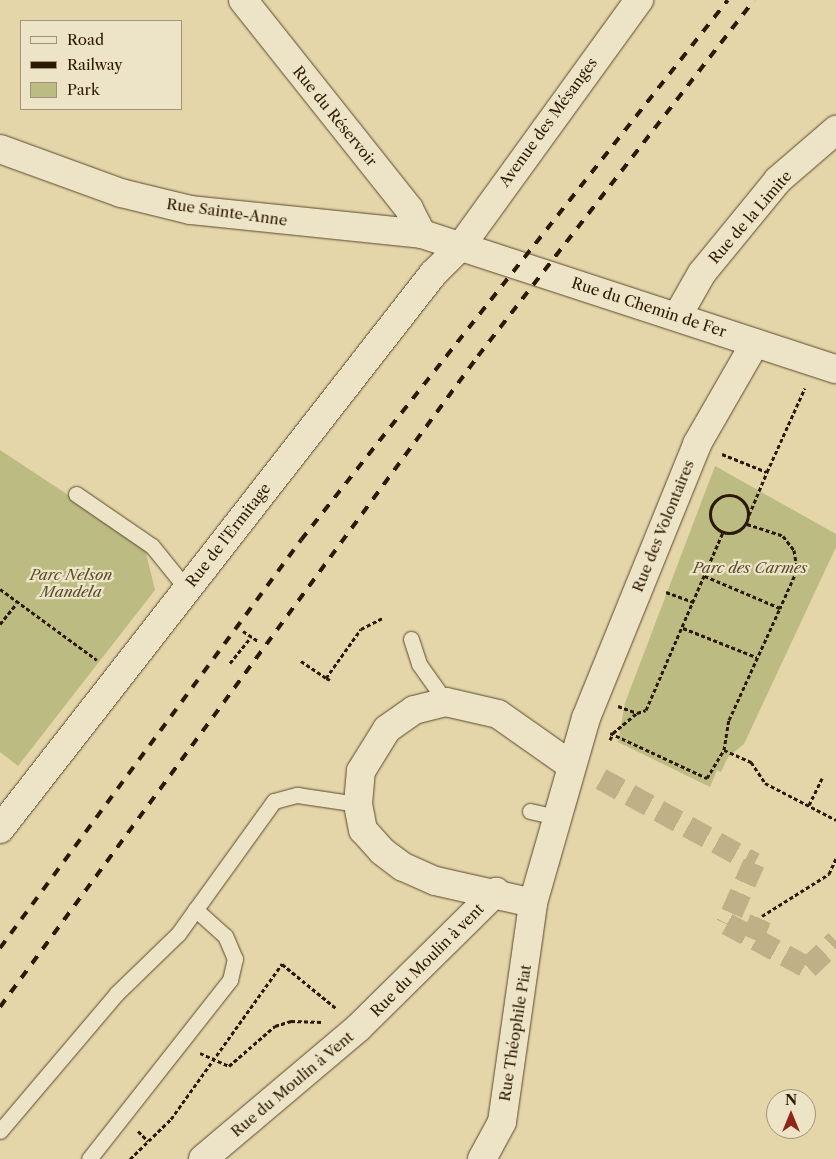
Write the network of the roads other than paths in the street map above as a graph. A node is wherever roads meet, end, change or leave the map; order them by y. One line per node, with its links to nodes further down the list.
1 (243, 0): 5 (street, Rue du Réservoir)
2 (639, 0): 6 (street, Avenue des Mésanges)
3 (836, 130): 7 (street, Rue de la Limite)
4 (0, 149): 5 (street, Rue Sainte-Anne)
5 (422, 234): 6 (street, Rue Sainte-Anne)
6 (461, 246): 7 (street, Rue du Chemin de Fer); 11 (street, Rue de l'Ermitage)
7 (678, 315): 8 (street, Rue du Chemin de Fer)
8 (755, 342): 9 (street, Rue du Chemin de Fer); 14 (street, Rue des Volontaires)
9 (827, 365)
10 (76, 494): 11 (lane)
11 (186, 588): 18 (street, Rue de l'Ermitage)
12 (411, 639): 13 (lane)
13 (446, 702): 14 (street); 15 (street)
14 (572, 766): 17 (street, Rue des Volontaires)
15 (358, 804): 19 (street); 21 (lane)
16 (530, 811): 17 (lane)
17 (557, 817): 20 (street, Rue Théophile Piat)
18 (0, 829)
19 (496, 892): 20 (street); 22 (street, Rue du Moulin à vent)
20 (533, 903): 26 (street, Rue Théophile Piat)
21 (196, 909): 23 (lane); 24 (lane)
22 (358, 1028): 25 (street, Rue du Moulin à Vent)
23 (0, 1131)
24 (89, 1159)
25 (203, 1159)
26 (482, 1159)

